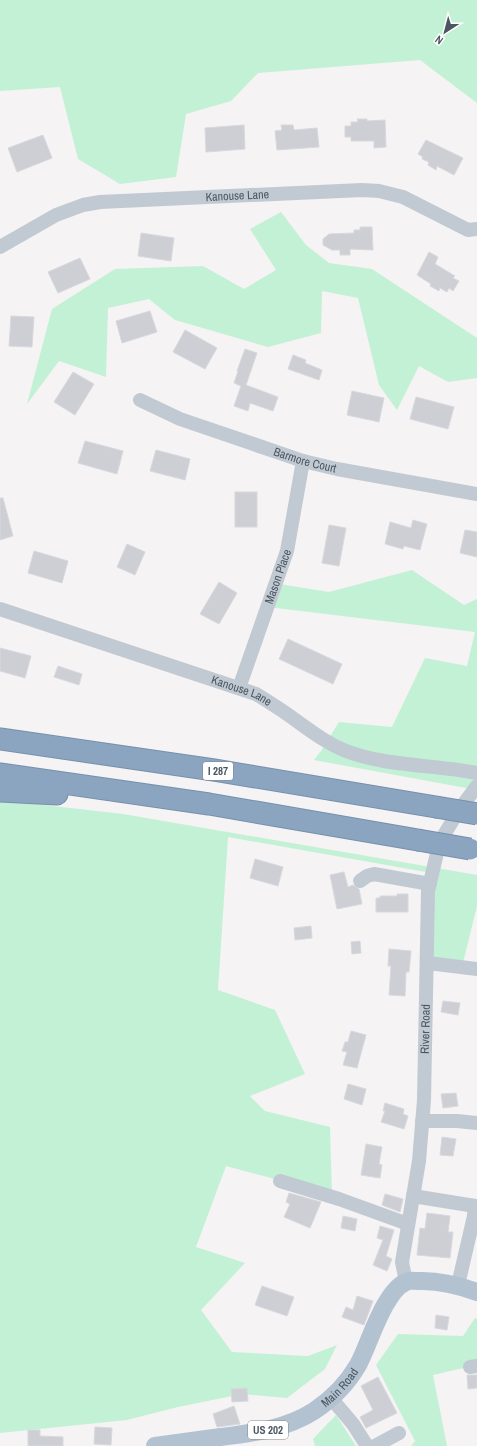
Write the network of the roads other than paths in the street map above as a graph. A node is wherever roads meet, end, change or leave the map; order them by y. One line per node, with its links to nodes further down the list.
1 (477, 229): 2 (street, Kanouse Lane)
2 (0, 247)
3 (140, 400): 4 (street, Barmore Court)
4 (303, 461): 5 (street, Barmore Court); 7 (street, Mason Place)
5 (477, 494)
6 (0, 609): 7 (street, Kanouse Lane)
7 (239, 688): 9 (street, Kanouse Lane)
8 (0, 739): 14 (highway, I 287, bridge)
9 (477, 773)
10 (0, 774): 13 (highway)
11 (477, 786): 17 (street, River Road)
12 (0, 791): 13 (highway)
13 (209, 804): 15 (highway, bridge)
14 (477, 814)
15 (474, 850)
16 (360, 881): 17 (street)
17 (430, 884): 18 (street, River Road)
18 (428, 963): 19 (street); 20 (street, River Road)
19 (477, 969)
20 (422, 1121): 21 (street); 23 (street, River Road)
21 (477, 1123)
22 (280, 1181): 25 (street)
23 (413, 1196): 24 (street); 25 (street, River Road)
24 (475, 1216): 27 (street)
25 (408, 1224): 26 (street, River Road)
26 (406, 1282): 27 (main road); 29 (main road, Main Road / US 202)
27 (458, 1285): 28 (main road)
28 (477, 1292)
29 (331, 1398): 31 (main road, Main Road / US 202); 33 (street)
30 (399, 1432): 34 (street)
31 (245, 1440): 32 (main road, Main Road / US 202)
32 (155, 1446)
33 (367, 1446)
34 (375, 1446)

